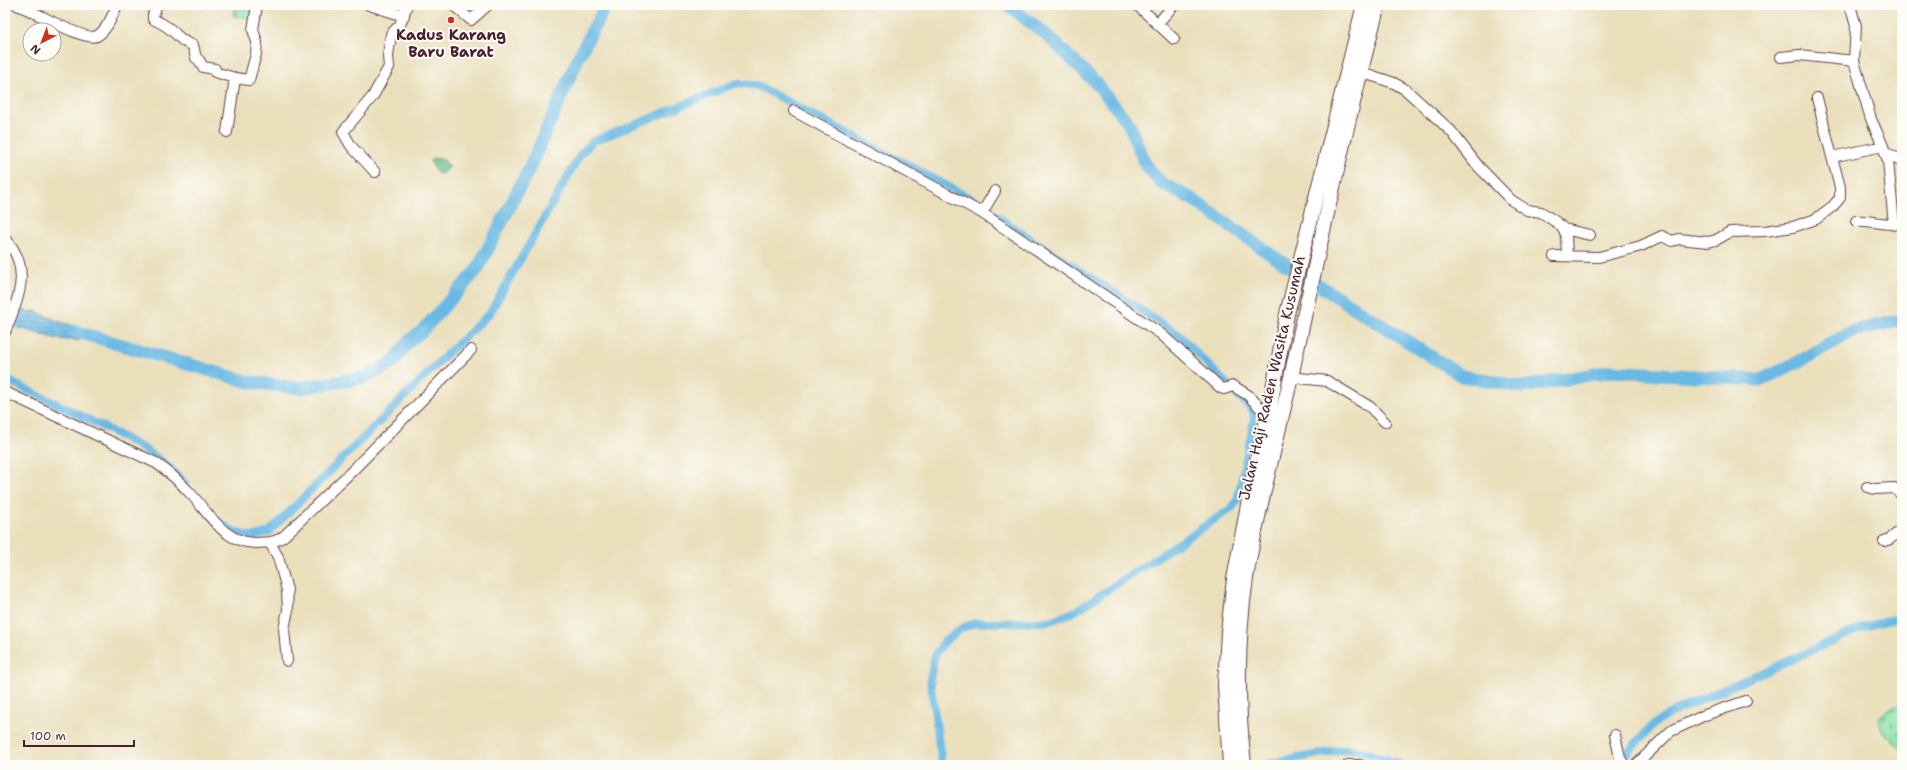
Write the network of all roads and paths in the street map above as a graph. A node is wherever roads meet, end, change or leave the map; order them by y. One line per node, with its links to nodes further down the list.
1 (18, 5): 2 (street)
2 (117, 5)
3 (157, 5): 20 (street)
4 (257, 5): 20 (street)
5 (369, 5): 14 (street)
6 (408, 5): 14 (street)
7 (453, 5): 8 (street)
8 (488, 5)
9 (1137, 5): 15 (street)
10 (1174, 5): 15 (street)
11 (1364, 5): 41 (highway, Jalan Haji Raden Wasita Kusumah)
12 (1378, 5): 19 (highway, Jalan Haji Raden Wasita Kusumah)
13 (1850, 5): 18 (street)
14 (404, 16): 27 (street)
15 (1158, 24): 16 (street)
16 (1174, 39)
17 (1782, 57): 18 (street)
18 (1854, 60): 24 (street)
19 (1361, 72): 32 (street); 39 (highway, Jalan Haji Raden Wasita Kusumah)
20 (235, 78): 23 (street)
21 (1817, 98): 25 (street)
22 (794, 111): 29 (street)
23 (227, 132)
24 (1884, 149): 25 (street); 26 (street); 31 (street)
25 (1832, 157): 36 (street)
26 (1902, 161)
27 (374, 172)
28 (995, 191): 29 (street)
29 (982, 212): 41 (street)
30 (1856, 220): 31 (street)
31 (1898, 224)
32 (1564, 229): 33 (street); 36 (street)
33 (1590, 235)
34 (5, 238): 37 (street)
35 (1554, 256): 36 (street)
36 (1567, 256)
37 (5, 332)
38 (471, 350): 47 (street)
39 (1290, 377): 42 (street); 48 (highway, Jalan Haji Raden Wasita Kusumah)
40 (5, 392): 47 (street)
41 (1268, 416): 48 (highway, Jalan Haji Raden Wasita Kusumah)
42 (1385, 422)
43 (1867, 487): 44 (street)
44 (1902, 495)
45 (1902, 529): 46 (street)
46 (1884, 541)
47 (270, 543): 49 (street)
48 (1240, 579): 53 (highway, Jalan Haji Raden Wasita Kusumah); 54 (highway, Jalan Haji Raden Wasita Kusumah)
49 (287, 661)
50 (1746, 701): 57 (street)
51 (1615, 735): 52 (street)
52 (1622, 761)
53 (1244, 762)
54 (1230, 764)
55 (1348, 765): 56 (street)
56 (1360, 765)
57 (1636, 765)

